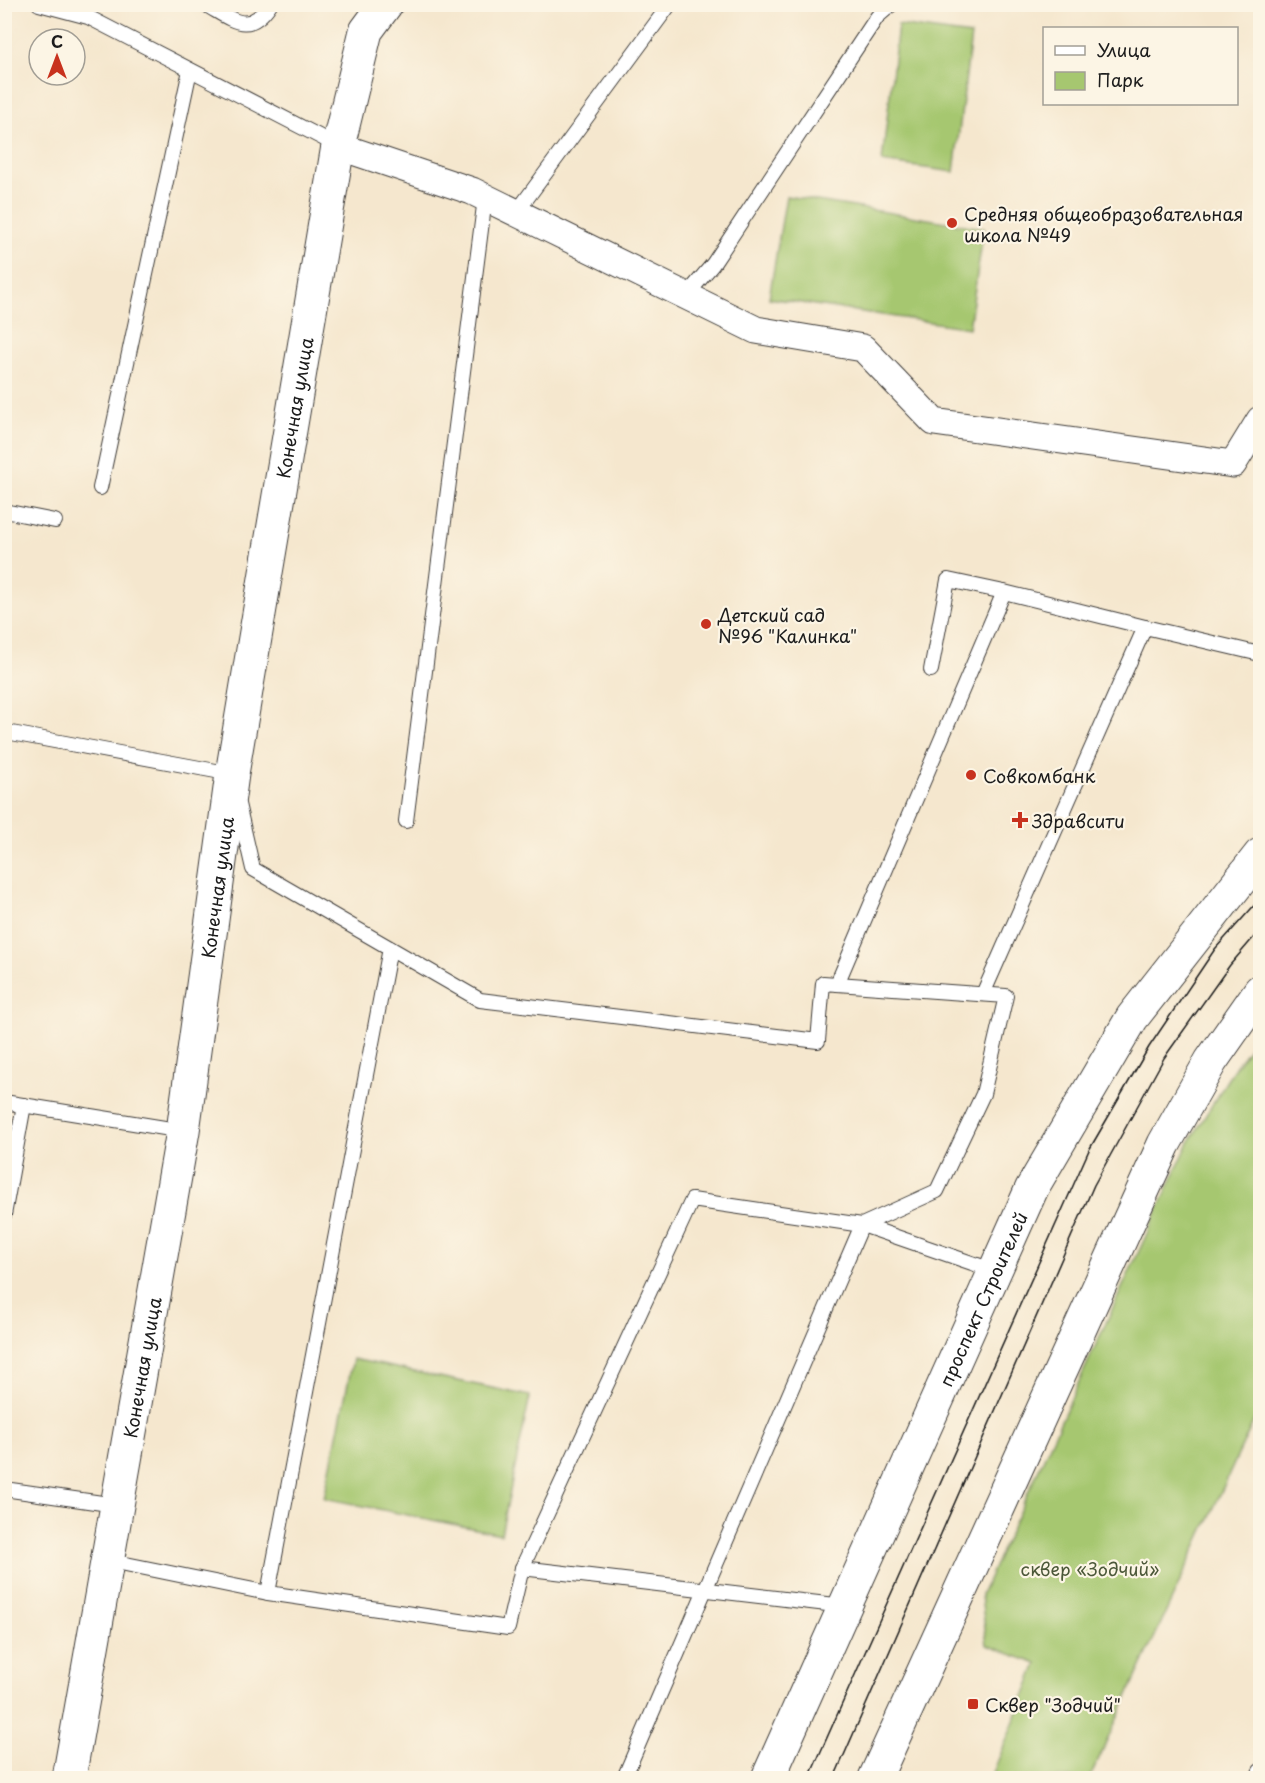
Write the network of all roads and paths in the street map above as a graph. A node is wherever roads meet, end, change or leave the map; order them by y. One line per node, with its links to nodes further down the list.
1 (39, 4): 7 (lane)
2 (204, 4): 3 (lane)
3 (270, 4)
4 (386, 4): 8 (main road, Конечная улица)
5 (670, 4): 10 (lane)
6 (892, 4): 11 (lane)
7 (190, 70): 8 (lane); 13 (lane)
8 (338, 146): 9 (street); 21 (main road, Конечная улица)
9 (485, 198): 10 (street); 22 (lane)
10 (516, 213): 11 (street)
11 (686, 296): 12 (street)
12 (1260, 420)
13 (100, 488)
14 (4, 512): 15 (lane)
15 (55, 520)
16 (1004, 592): 17 (lane); 19 (lane); 25 (lane)
17 (1145, 627): 18 (lane); 26 (lane)
18 (1260, 654)
19 (931, 670)
20 (4, 740): 21 (lane)
21 (232, 774): 24 (lane); 30 (main road, Конечная улица)
22 (406, 821)
23 (1260, 855): 33 (main road, проспект Строителей)
24 (390, 948): 25 (lane); 39 (lane)
25 (837, 984): 26 (lane)
26 (983, 994): 32 (lane)
27 (1257, 1000): 45 (main road)
28 (4, 1102): 29 (lane)
29 (24, 1105): 30 (lane); 31 (lane)
30 (183, 1131): 35 (main road, Конечная улица)
31 (4, 1215)
32 (862, 1225): 33 (lane); 37 (lane); 38 (lane)
33 (995, 1271): 40 (main road, проспект Строителей)
34 (4, 1488): 35 (lane)
35 (116, 1505): 36 (main road, Конечная улица)
36 (106, 1560): 39 (lane); 42 (main road, Конечная улица)
37 (522, 1568): 38 (lane); 39 (lane)
38 (705, 1590): 40 (lane); 43 (lane)
39 (268, 1593)
40 (846, 1606): 44 (main road, проспект Строителей)
41 (1260, 1771): 46 (lane)
42 (69, 1779)
43 (624, 1779)
44 (768, 1779)
45 (874, 1779)
46 (1257, 1779)

